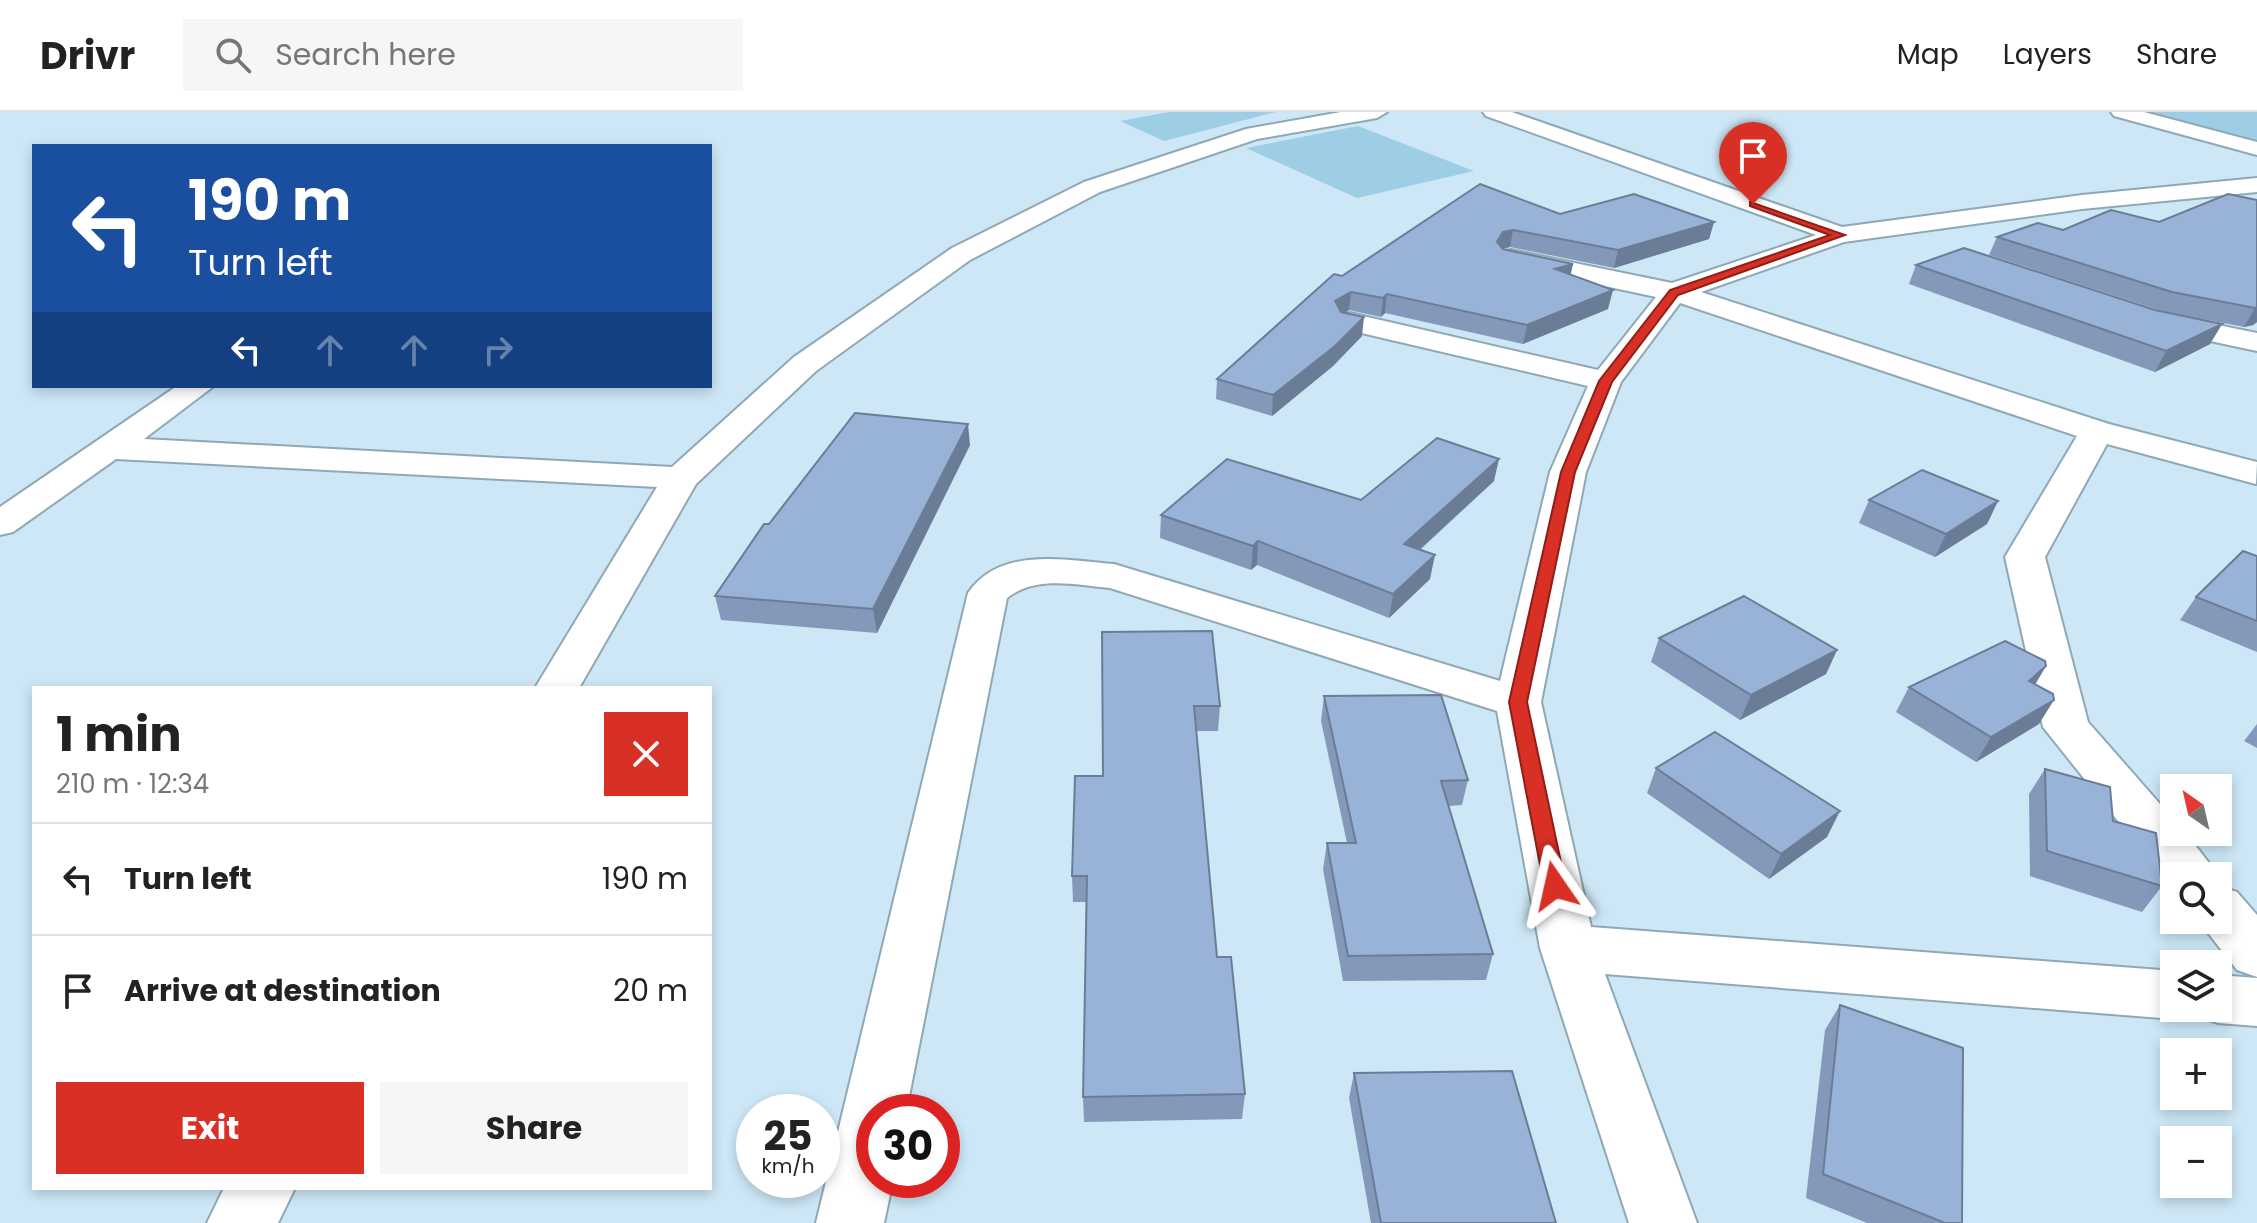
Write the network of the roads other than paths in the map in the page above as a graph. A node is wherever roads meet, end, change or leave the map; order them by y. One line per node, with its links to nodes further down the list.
1 (1377, 112): 19 (street)
2 (1493, 112): 7 (street)
3 (2121, 112): 4 (street)
4 (2257, 149)
5 (2257, 185): 6 (street)
6 (1880, 230): 7 (street); 8 (street)
7 (1840, 235): 10 (street)
8 (1938, 249)
9 (1509, 258): 10 (street)
10 (1674, 292): 14 (street); 16 (street)
11 (1350, 322): 14 (street)
12 (2257, 342): 13 (street)
13 (2257, 365)
14 (1606, 381): 22 (street)
15 (195, 388): 17 (street)
16 (2097, 431): 18 (street); 23 (street)
17 (110, 448): 19 (street); 20 (street)
18 (2256, 473)
19 (681, 478): 21 (street)
20 (0, 524)
21 (558, 686)
22 (1518, 702): 25 (street); 30 (street)
23 (2180, 862)
24 (2232, 924): 26 (street)
25 (1568, 948): 27 (street); 35 (street)
26 (2257, 954)
27 (2160, 994)
28 (2232, 1000): 29 (street)
29 (2257, 1002)
30 (878, 1094)
31 (261, 1190): 33 (street)
32 (856, 1196): 34 (street)
33 (241, 1223)
34 (850, 1223)
35 (1663, 1223)

